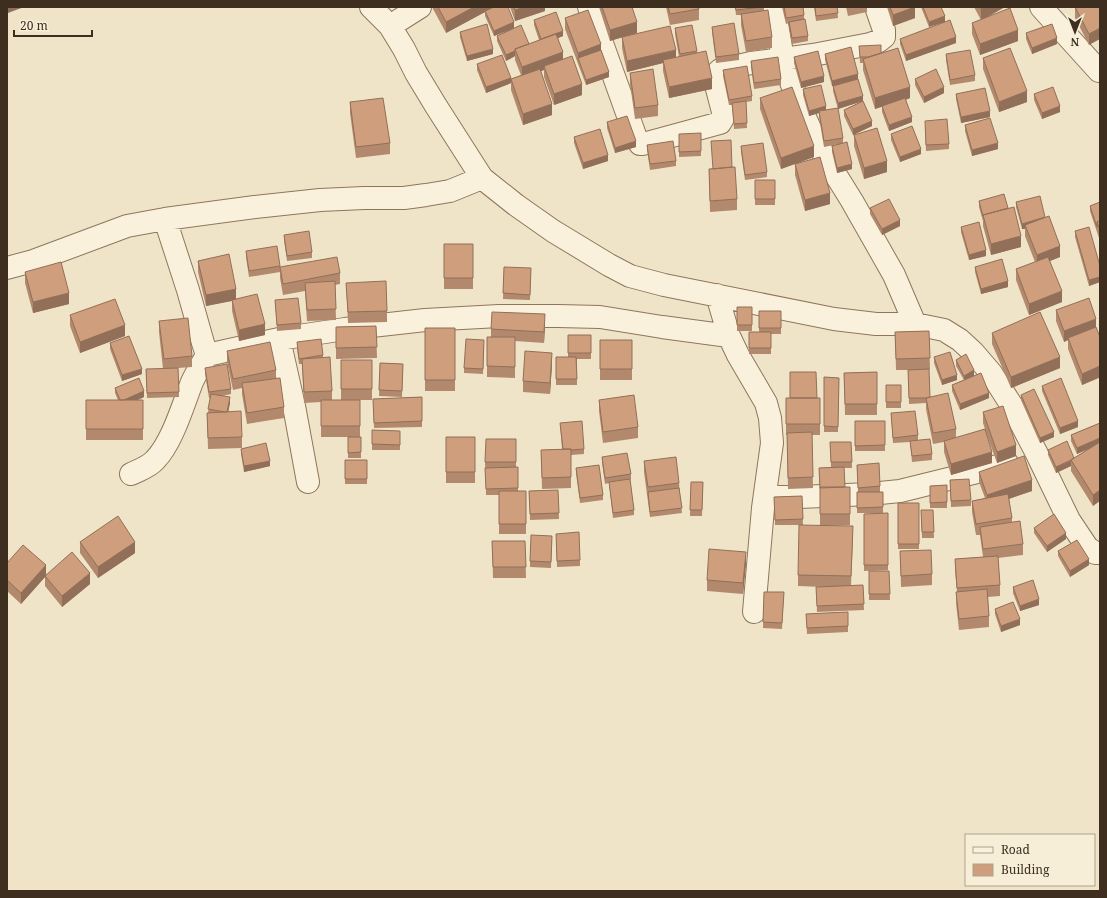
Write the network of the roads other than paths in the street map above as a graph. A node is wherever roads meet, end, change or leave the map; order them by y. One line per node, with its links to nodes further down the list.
1 (371, 7): 7 (street)
2 (420, 7): 7 (street)
3 (589, 7): 8 (street)
4 (774, 7): 8 (street)
5 (876, 7): 8 (street)
6 (1041, 7): 9 (street)
7 (390, 26): 10 (street)
8 (783, 59): 14 (street)
9 (1099, 71)
10 (482, 178): 11 (street); 13 (street)
11 (165, 219): 12 (street); 17 (street)
12 (7, 268)
13 (717, 295): 14 (street); 15 (street)
14 (915, 324): 18 (street)
15 (729, 336): 16 (street); 21 (street)
16 (279, 339): 17 (street); 20 (street)
17 (207, 355): 19 (street)
18 (1036, 452): 21 (street); 22 (street)
19 (131, 474)
20 (308, 482)
21 (765, 497): 23 (street)
22 (1100, 553)
23 (754, 612)

